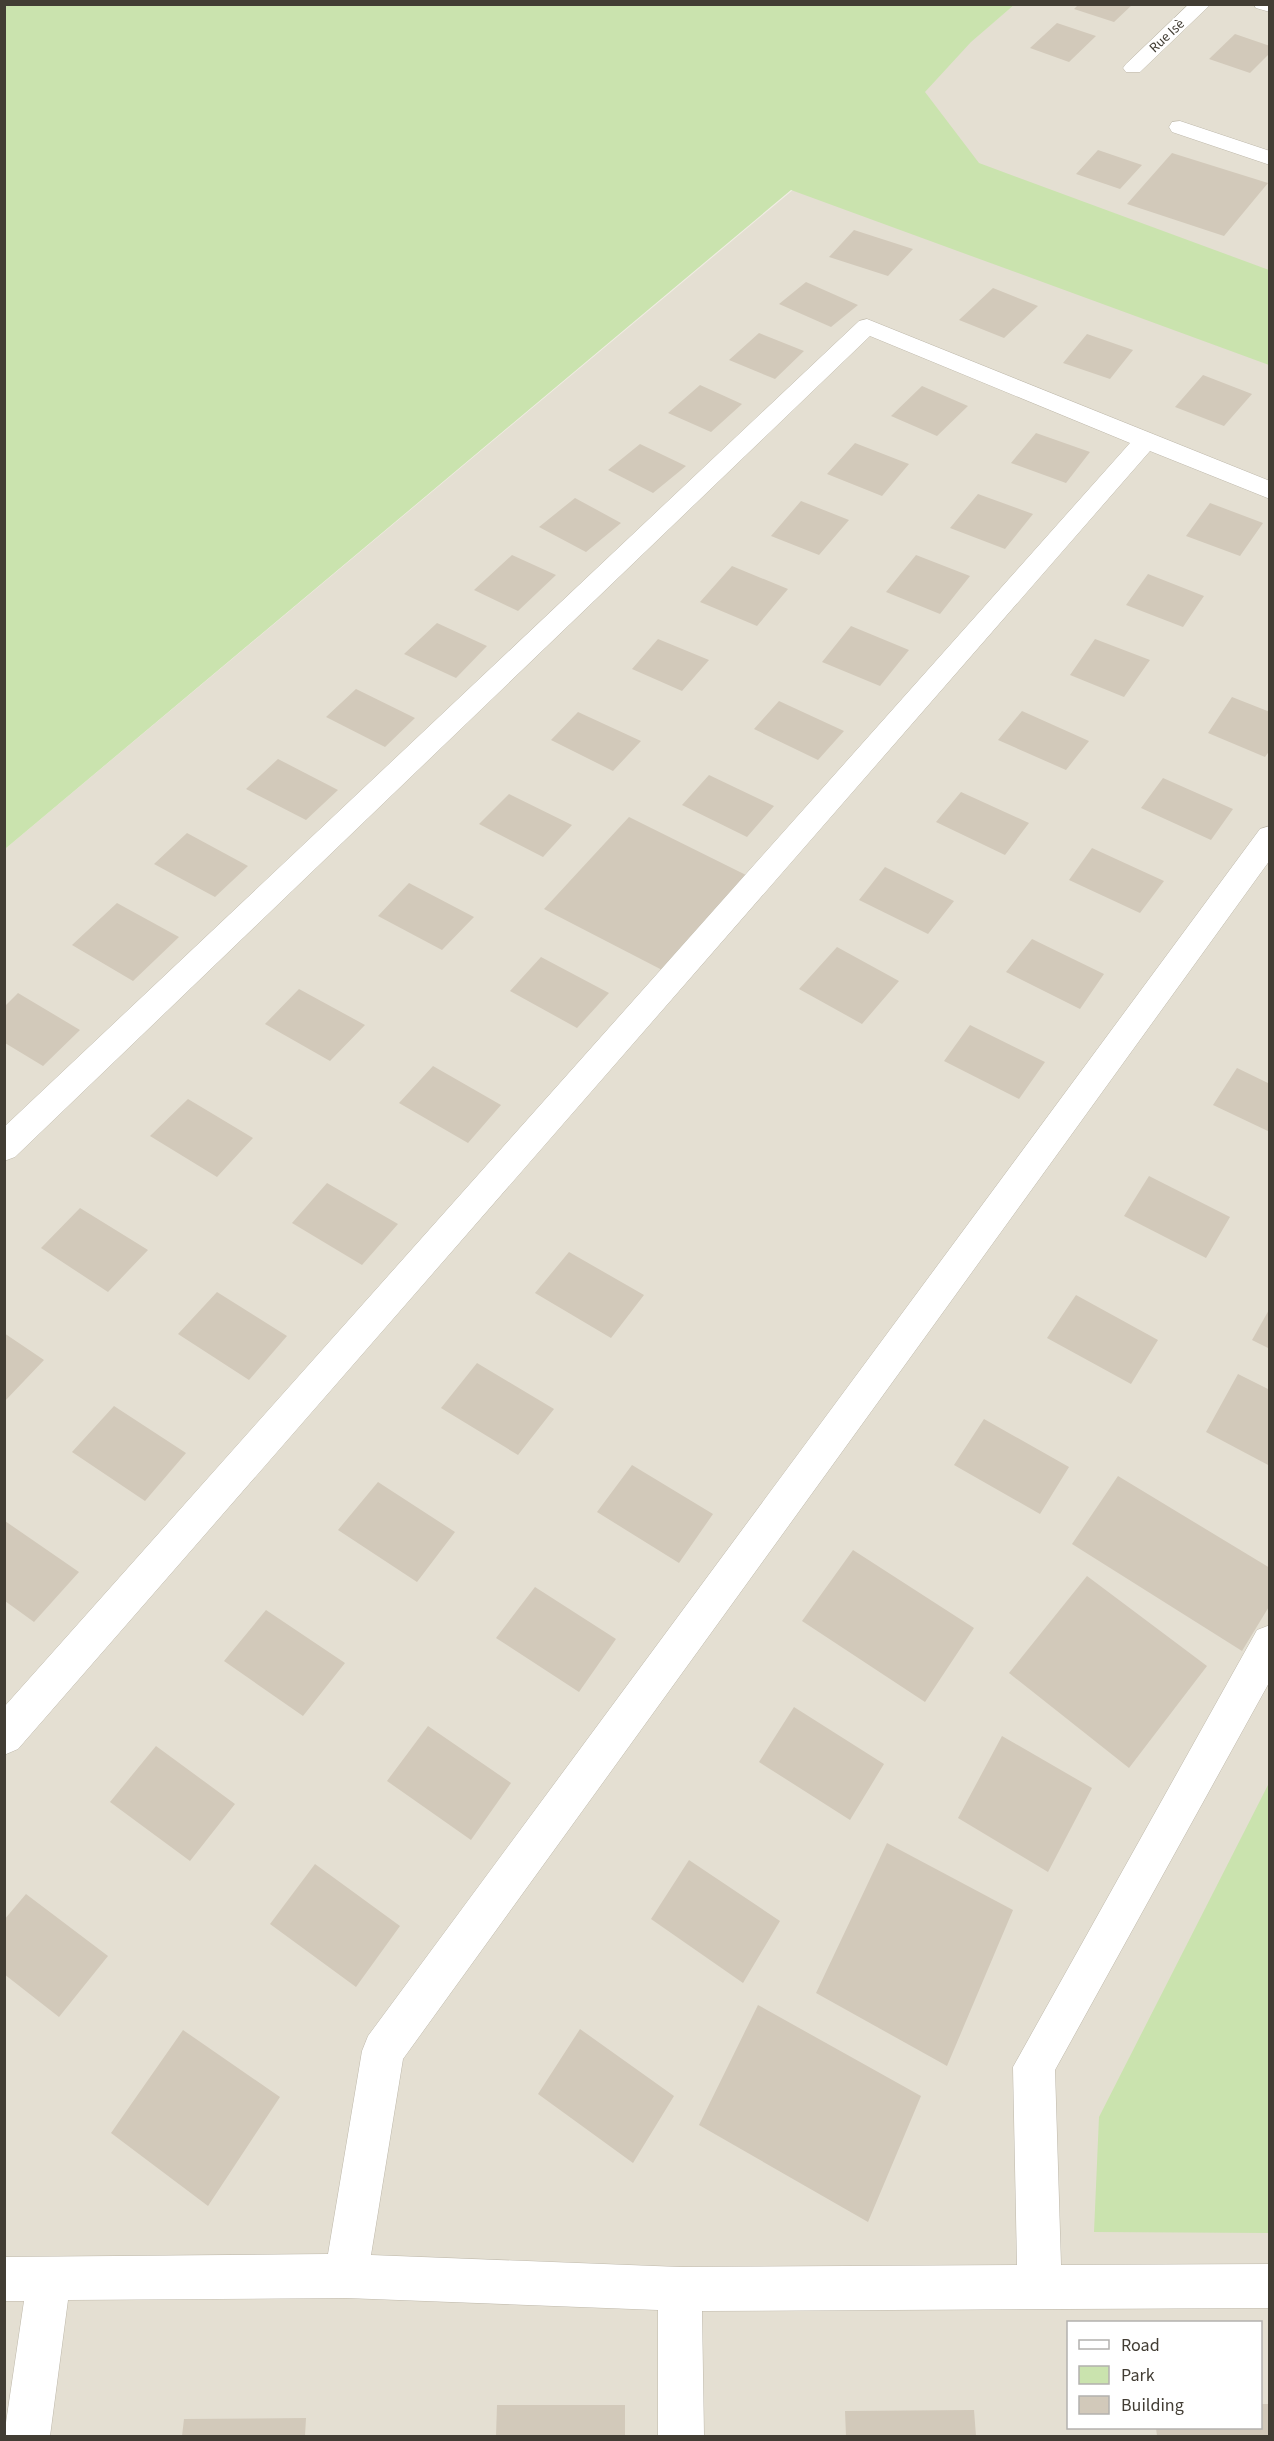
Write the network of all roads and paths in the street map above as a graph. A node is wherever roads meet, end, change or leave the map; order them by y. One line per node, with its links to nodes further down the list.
1 (1202, 4): 4 (street, Rue Isè)
2 (1263, 4): 3 (street)
3 (1269, 6)
4 (1133, 68)
5 (1180, 127): 6 (street)
6 (1269, 159)
7 (1144, 441): 8 (street); 10 (street); 12 (street)
8 (1269, 491)
9 (1269, 837): 13 (street)
10 (4, 1148)
11 (1269, 1643): 16 (street)
12 (4, 1736)
13 (346, 2276): 14 (street); 18 (street)
14 (49, 2278): 15 (street); 19 (street)
15 (4, 2279)
16 (1040, 2286): 17 (street); 18 (street)
17 (1269, 2286)
18 (680, 2289): 20 (street)
19 (27, 2436)
20 (681, 2436)

